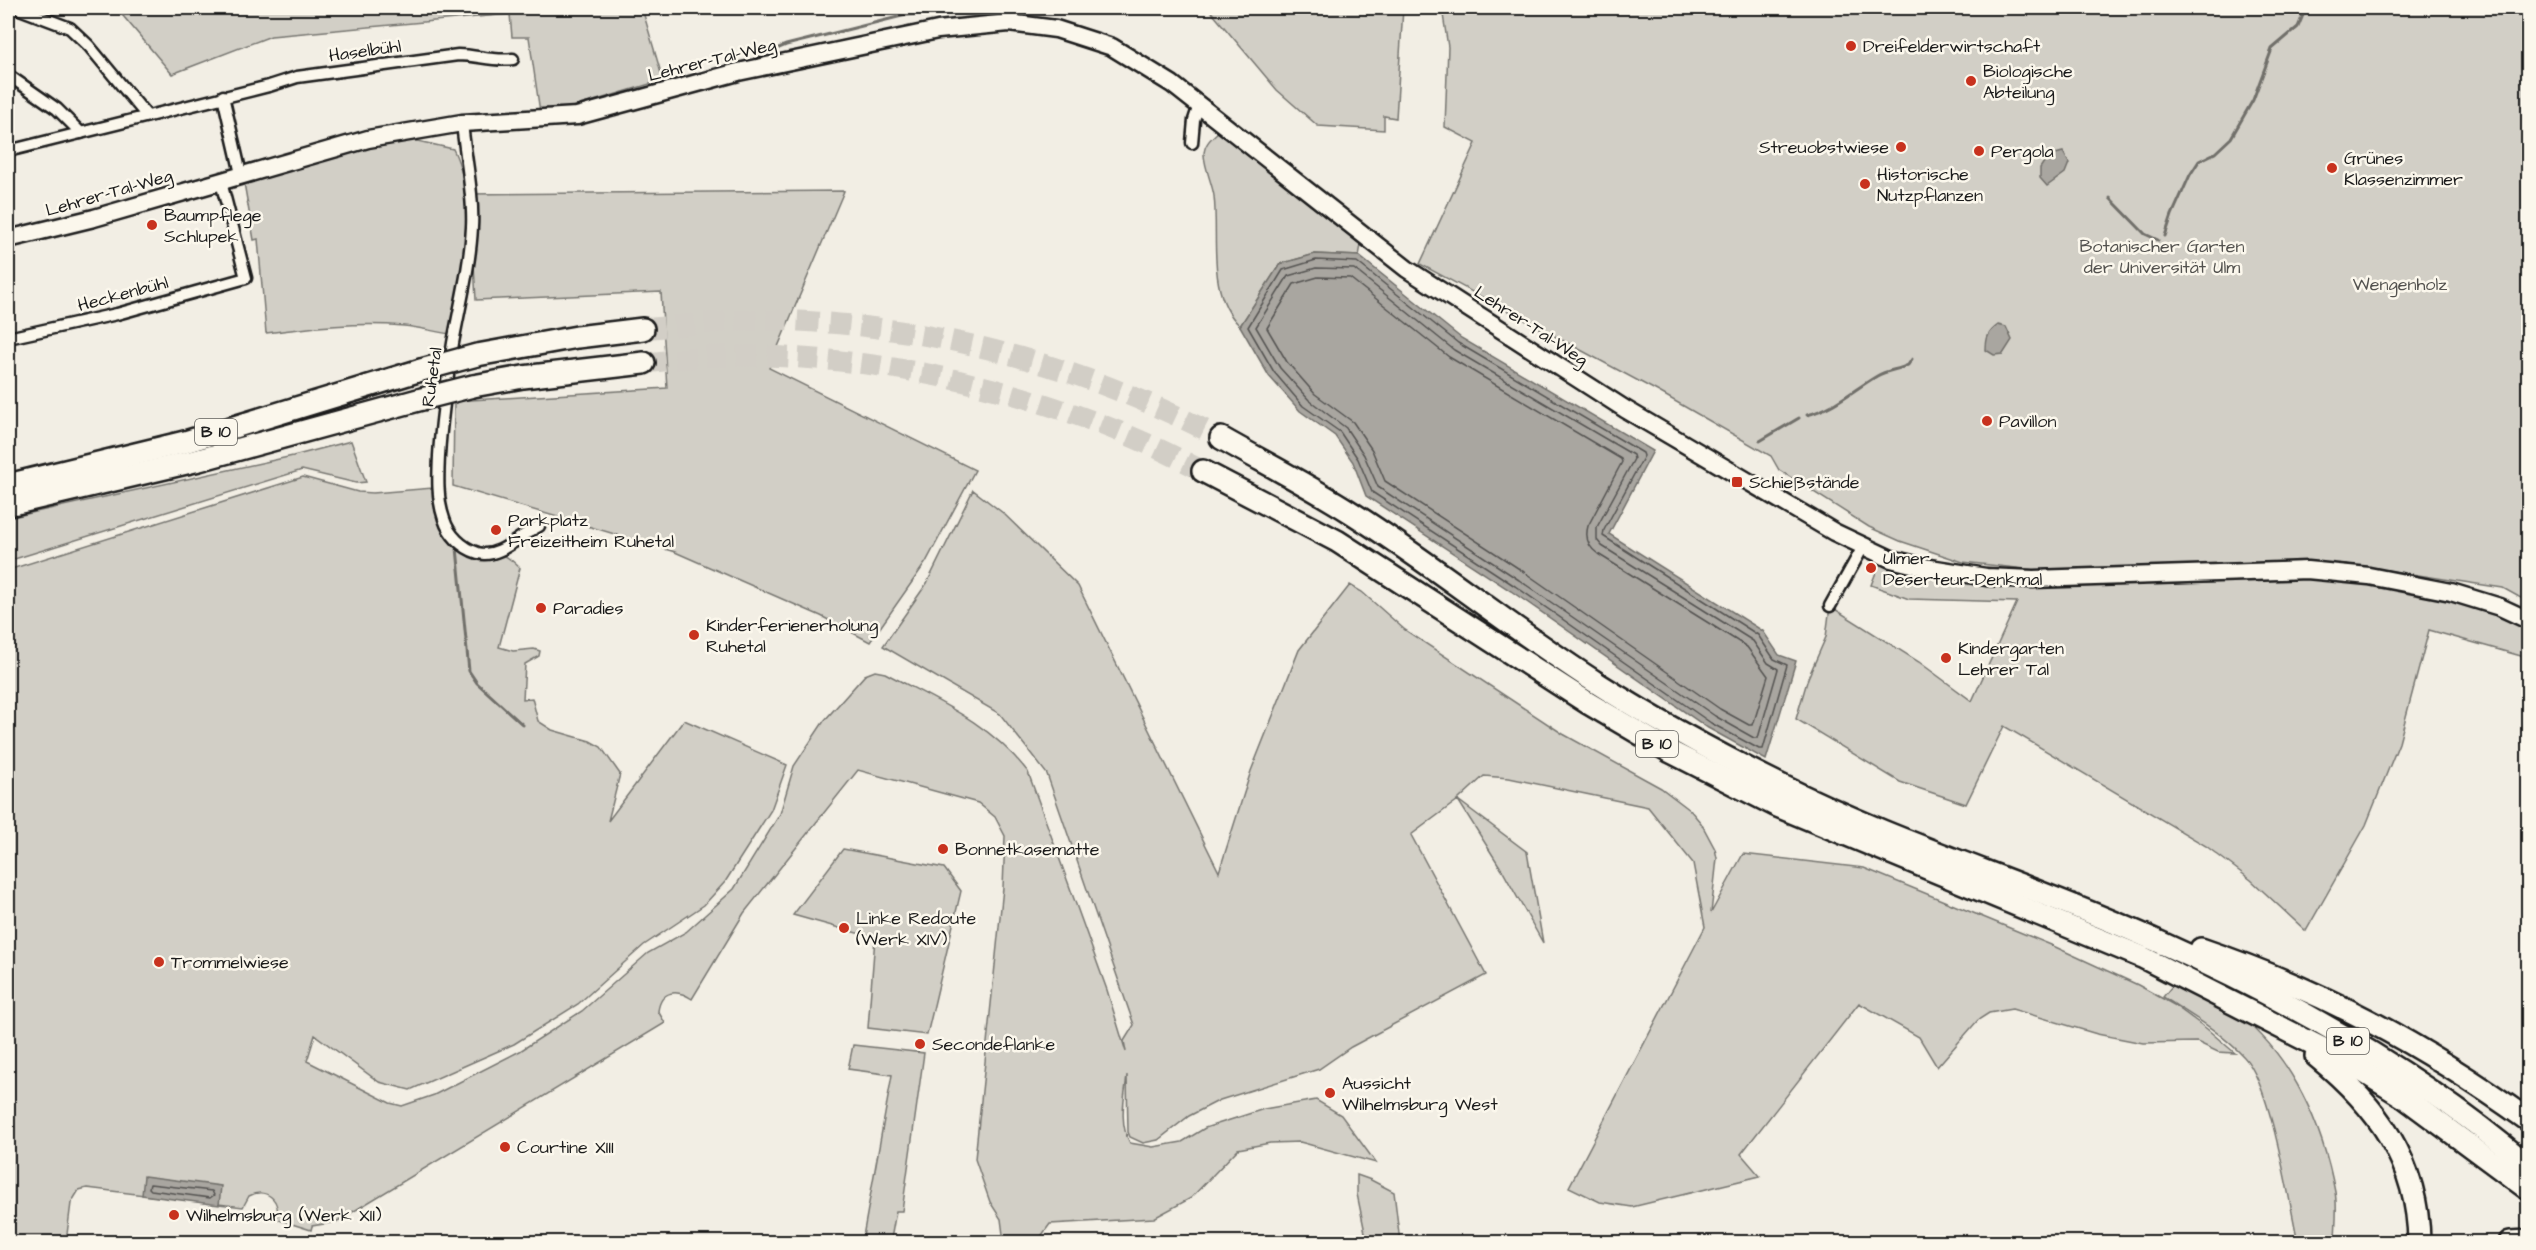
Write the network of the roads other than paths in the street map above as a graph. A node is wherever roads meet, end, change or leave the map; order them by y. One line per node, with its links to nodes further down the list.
1 (17, 8): 6 (street)
2 (513, 59): 4 (street, Haselbühl)
3 (8, 75): 8 (street)
4 (223, 96): 6 (street, Haselbühl); 11 (street)
5 (1199, 105): 7 (street, Lehrer-Tal-Weg); 9 (street); 22 (street, Lehrer-Tal-Weg)
6 (147, 116): 8 (street, Haselbühl)
7 (462, 123): 11 (street, Lehrer-Tal-Weg); 21 (street, Ruhetal)
8 (81, 133): 10 (street, Haselbühl)
9 (1192, 143)
10 (8, 151)
11 (241, 174): 12 (street, Lehrer-Tal-Weg)
12 (221, 182): 13 (street, Lehrer-Tal-Weg); 15 (street, Heckenbühl)
13 (8, 239)
14 (643, 329): 19 (highway, B 10, bridge)
15 (8, 338)
16 (644, 363): 20 (highway, B 10, bridge)
17 (1221, 438): 25 (highway, B 10)
18 (1203, 471): 26 (highway, B 10)
19 (8, 485)
20 (8, 505)
21 (538, 526)
22 (1863, 547): 23 (street); 24 (street, Lehrer-Tal-Weg)
23 (1830, 606)
24 (2529, 620)
25 (2153, 939): 27 (highway); 28 (highway, B 10)
26 (2283, 1028): 29 (highway, B 10); 31 (highway)
27 (2529, 1120)
28 (2529, 1166)
29 (2529, 1189)
30 (2529, 1241): 32 (highway)
31 (2419, 1242)
32 (2510, 1242)

